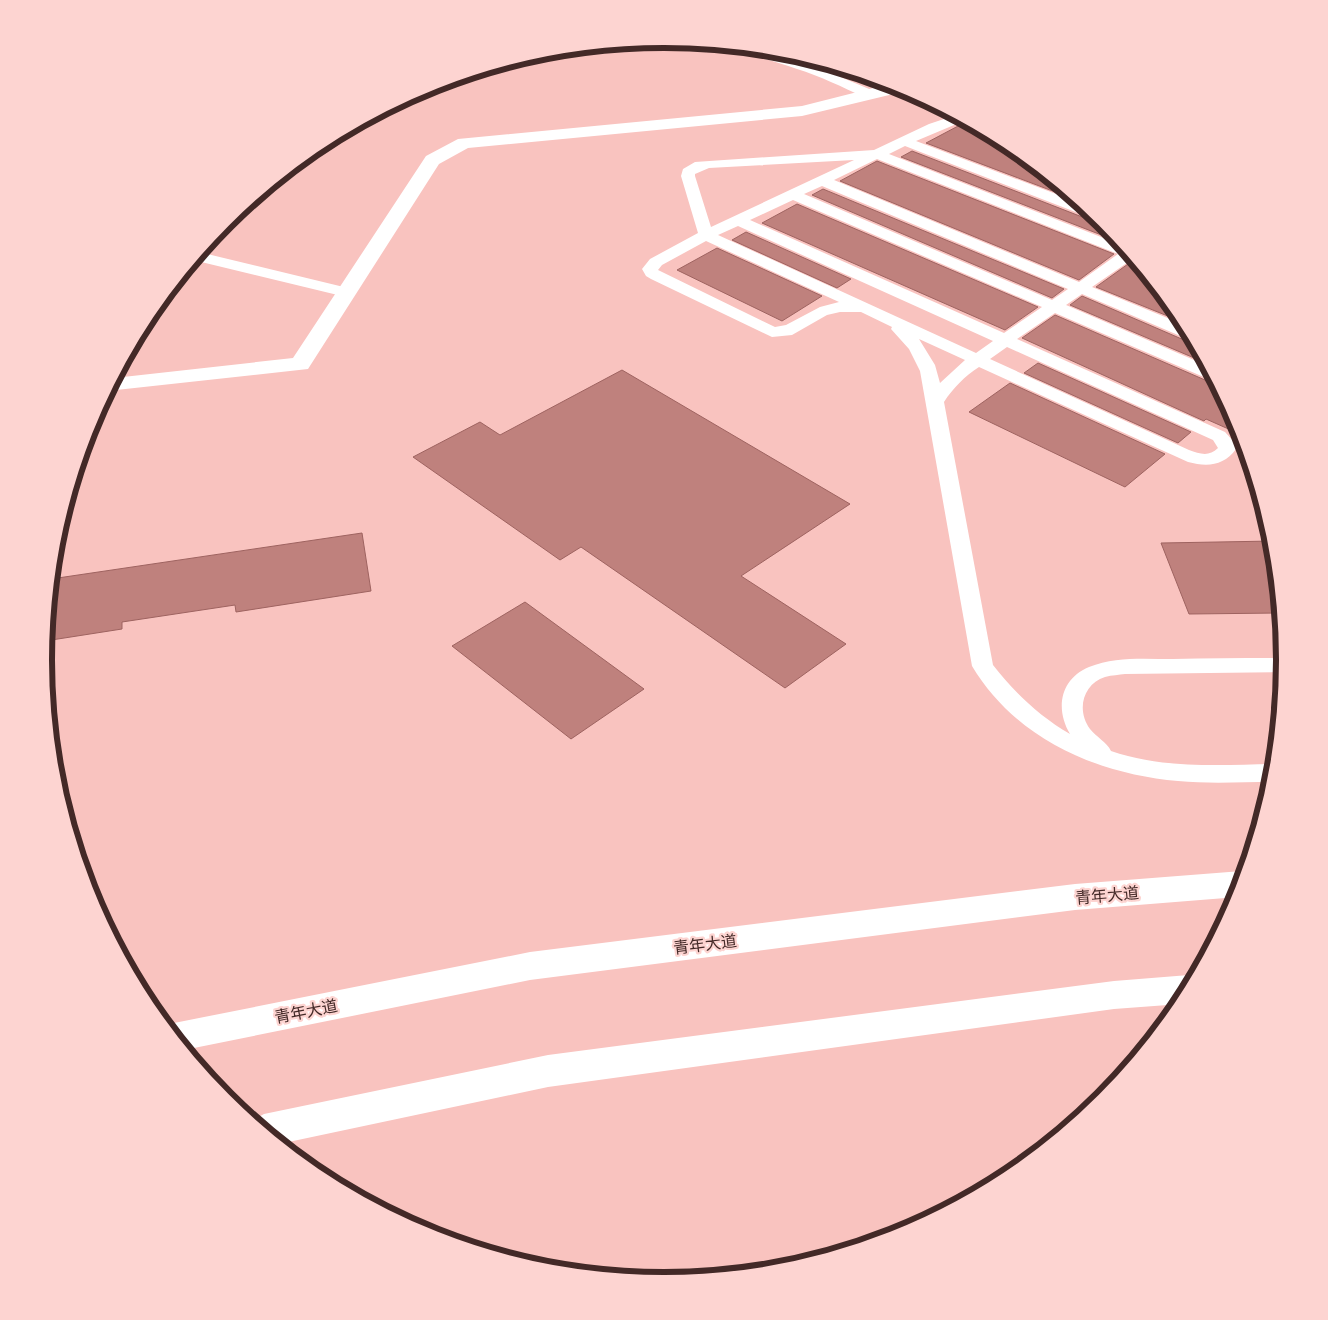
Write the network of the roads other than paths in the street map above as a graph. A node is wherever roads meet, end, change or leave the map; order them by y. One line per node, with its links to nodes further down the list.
1 (771, 57): 3 (lane)
2 (888, 90): 3 (main road)
3 (869, 94): 16 (main road)
4 (953, 121): 5 (lane)
5 (904, 140): 6 (lane); 9 (lane)
6 (877, 154): 7 (lane); 11 (lane); 12 (lane)
7 (821, 180): 8 (lane); 15 (lane)
8 (792, 194): 10 (lane); 17 (lane)
9 (1077, 208)
10 (738, 220): 11 (lane); 20 (lane)
11 (706, 235): 18 (lane); 18 (lane)
12 (1119, 250)
13 (202, 257): 16 (lane)
14 (1126, 257): 15 (lane)
15 (1080, 288): 17 (lane); 19 (lane)
16 (346, 292): 23 (main road)
17 (1053, 306): 20 (lane); 22 (lane)
18 (874, 312): 21 (lane); 24 (lane)
19 (1178, 329)
20 (1006, 340): 21 (lane); 21 (lane)
21 (977, 360): 24 (lane)
22 (1203, 370)
23 (118, 384)
24 (935, 402): 26 (lane)
25 (1276, 665): 26 (lane)
26 (1130, 765): 27 (lane)
27 (1266, 773)
28 (1234, 885): 30 (main road, 青年大道)
29 (1179, 990): 31 (main road)
30 (180, 1036)
31 (271, 1130)

